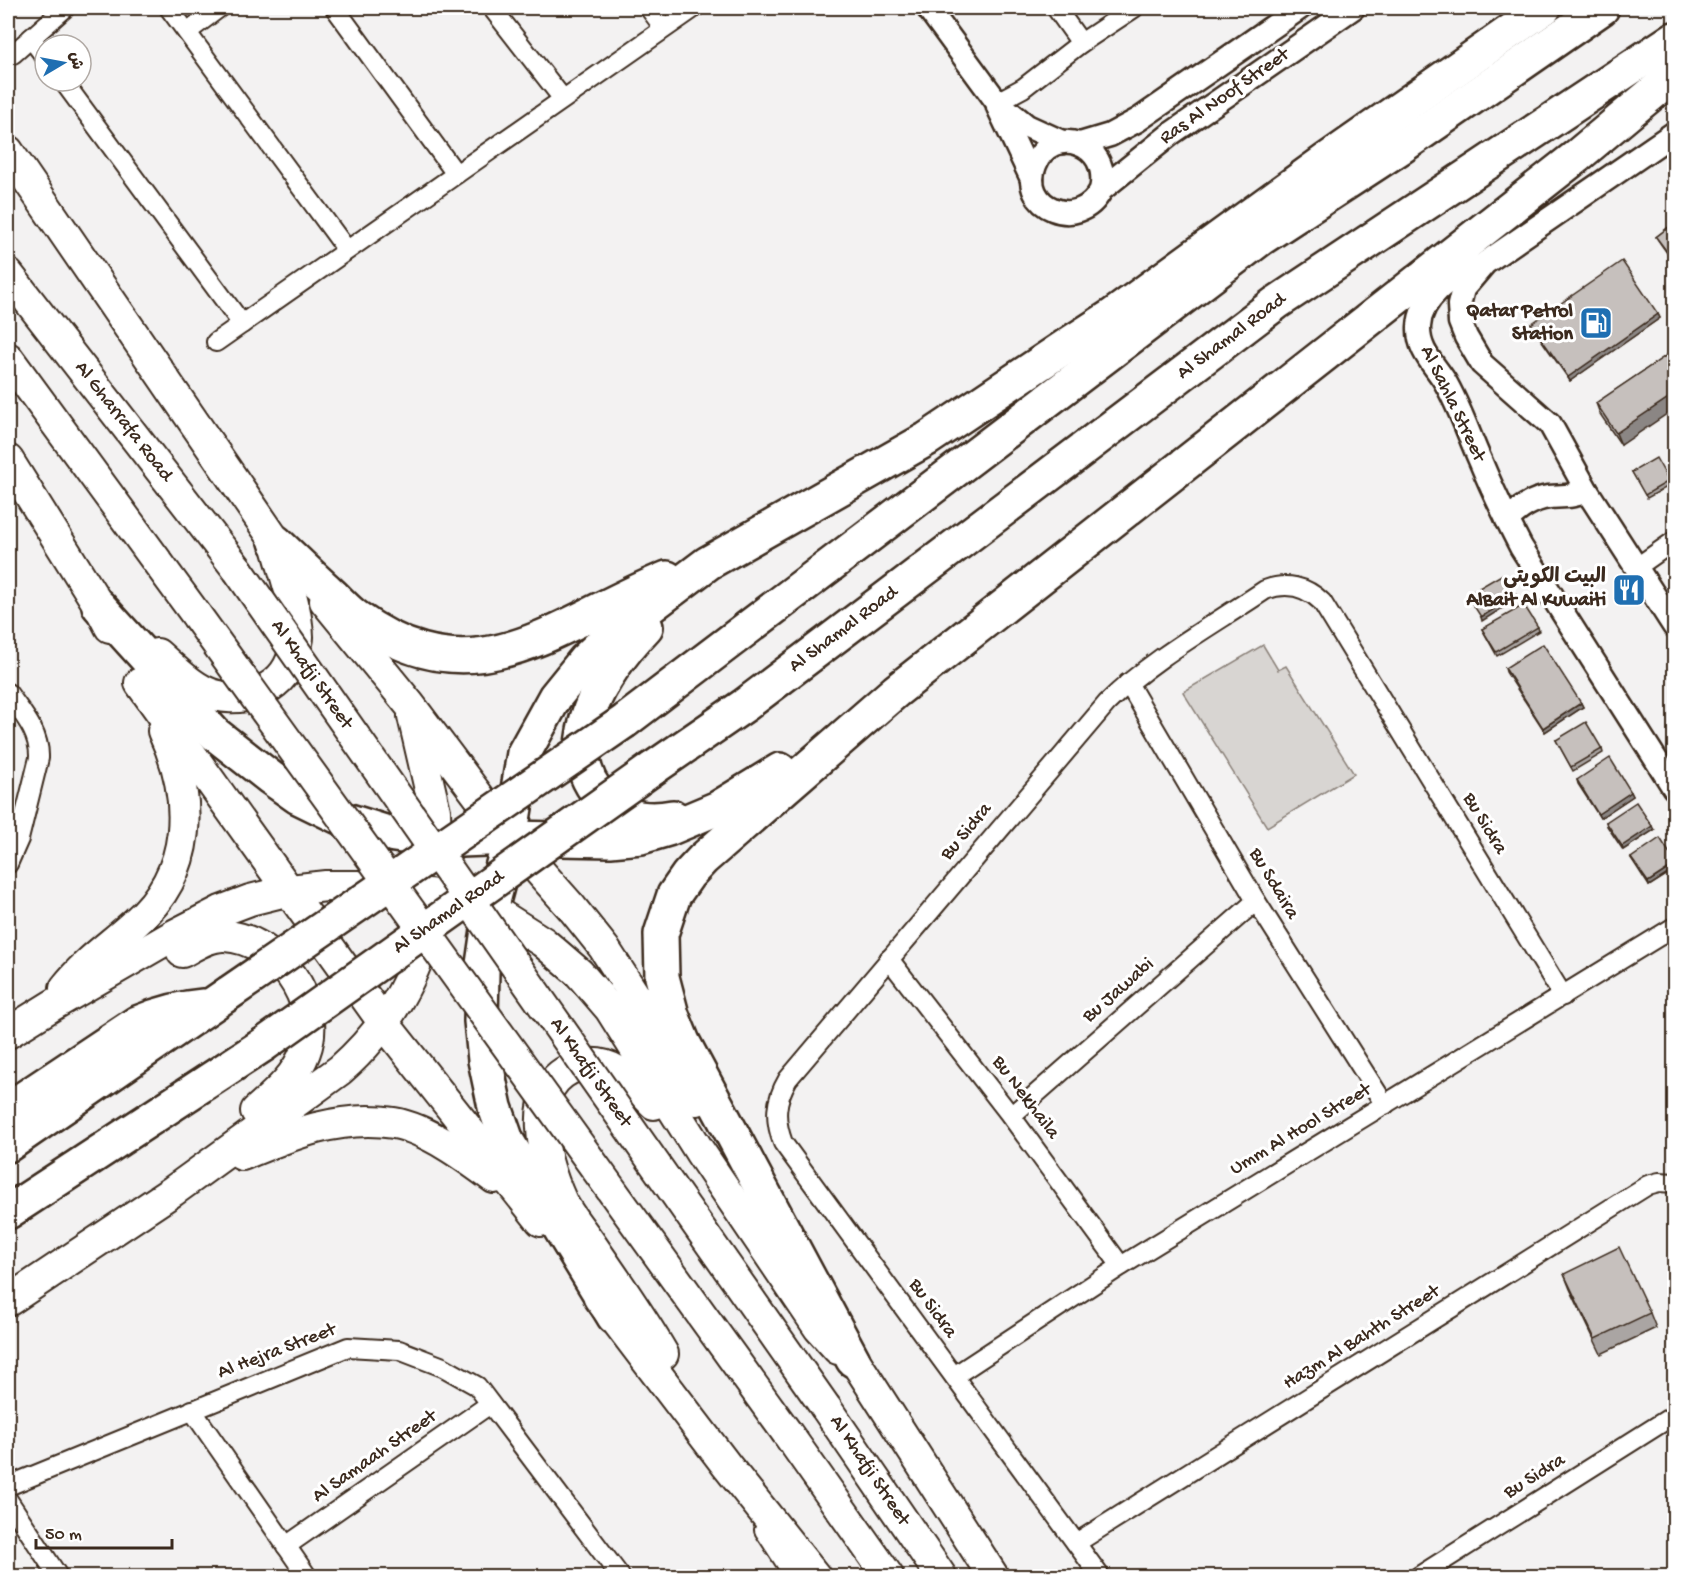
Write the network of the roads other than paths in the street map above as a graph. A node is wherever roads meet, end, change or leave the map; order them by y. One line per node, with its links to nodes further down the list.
1 (65, 8): 17 (street)
2 (169, 8): 16 (street)
3 (219, 8): 16 (street)
4 (334, 8): 29 (street)
5 (492, 8): 24 (street)
6 (649, 8): 15 (street)
7 (694, 8): 15 (street)
8 (928, 8): 25 (street)
9 (1056, 8): 20 (street)
10 (1134, 8): 20 (street)
11 (1300, 8): 27 (street, Ras Al Noof Street)
12 (1353, 8): 31 (street, Ras Al Noof Street)
13 (1544, 8): 43 (highway)
14 (1602, 8): 65 (highway, bridge)
15 (664, 28): 24 (street)
16 (187, 32): 32 (street)
17 (31, 38): 19 (street); 21 (street)
18 (1674, 39): 77 (highway, Al Shamal Road, bridge)
19 (33, 41)
20 (1082, 44): 25 (street)
21 (13, 54)
22 (1674, 75): 50 (highway)
23 (72, 93): 35 (street)
24 (563, 99): 29 (street)
25 (997, 102): 27 (street); 30 (street)
26 (1674, 133): 33 (street)
27 (1071, 143): 30 (street); 31 (street)
28 (8, 151): 42 (highway)
29 (456, 174): 32 (street)
30 (1032, 179): 31 (street)
31 (1101, 190)
32 (347, 250): 35 (street)
33 (1485, 263): 39 (street); 40 (street, Al Sahla Street)
34 (8, 274): 45 (highway, Al Gharrafa Road)
35 (242, 324): 36 (street)
36 (216, 342)
37 (8, 358): 96 (highway, bridge)
38 (8, 460): 46 (highway)
39 (1587, 491): 40 (street); 44 (street)
40 (1507, 520): 53 (street, Al Sahla Street)
41 (1674, 541): 44 (street)
42 (276, 542): 43 (highway); 46 (highway); 52 (highway)
43 (708, 563): 54 (highway); 55 (highway)
44 (1637, 567): 47 (street)
45 (238, 570): 97 (highway, Al Khafji Street, bridge)
46 (99, 606): 48 (highway); 56 (highway)
47 (1674, 626)
48 (140, 683): 58 (highway); 66 (highway)
49 (1128, 683): 60 (street, Bu Sdaira); 63 (street, Bu Sidra); 64 (street, Bu Sidra)
50 (896, 691): 54 (highway); 81 (highway)
51 (11, 704): 57 (street)
52 (410, 705): 55 (highway); 56 (highway)
53 (1674, 788)
54 (718, 808): 55 (highway)
55 (510, 838): 56 (highway); 61 (highway); 81 (highway)
56 (436, 841): 59 (highway)
57 (8, 864)
58 (290, 890): 59 (highway); 66 (highway); 67 (highway)
59 (436, 895): 61 (highway); 67 (highway)
60 (1256, 901): 69 (street, Bu Sdaira); 71 (street, Bu Jawabi)
61 (491, 909): 73 (highway); 80 (highway)
62 (1674, 927): 64 (street, Umm Al Hool Street)
63 (889, 959): 71 (street, Bu Nekhaila); 82 (street, Bu Sidra)
64 (1563, 996): 69 (street, Umm Al Hool Street)
65 (220, 999): 70 (highway); 72 (highway)
66 (52, 1005): 68 (highway); 75 (highway)
67 (383, 1022): 75 (highway); 76 (highway)
68 (8, 1033)
69 (1385, 1105): 78 (street, Umm Al Hool Street)
70 (8, 1109)
71 (1011, 1116): 78 (street, Bu Nekhaila)
72 (8, 1145)
73 (700, 1152): 81 (highway); 86 (highway)
74 (1674, 1183): 89 (street, Hazm Al Bahth Street)
75 (173, 1191): 76 (highway); 79 (highway)
76 (529, 1205): 80 (highway)
77 (8, 1212)
78 (1121, 1266): 82 (street, Umm Al Hool Street)
79 (8, 1301)
80 (614, 1317): 86 (highway)
81 (853, 1360): 98 (highway)
82 (954, 1376): 89 (street, Bu Sidra)
83 (490, 1404): 84 (street, Al Hejra Street); 90 (street, Al Samaah Street); 91 (street, Al Hejra Street)
84 (192, 1410): 87 (street, Al Hejra Street); 90 (street)
85 (1674, 1415): 100 (street, Bu Sidra)
86 (727, 1466): 94 (street); 95 (highway)
87 (8, 1486)
88 (8, 1500): 92 (street)
89 (1076, 1543): 99 (street, Bu Sidra)
90 (286, 1546): 93 (street)
91 (613, 1574)
92 (58, 1576)
93 (307, 1576)
94 (794, 1576)
95 (814, 1576)
96 (888, 1576)
97 (941, 1576)
98 (993, 1576)
99 (1100, 1576)
100 (1419, 1576)

